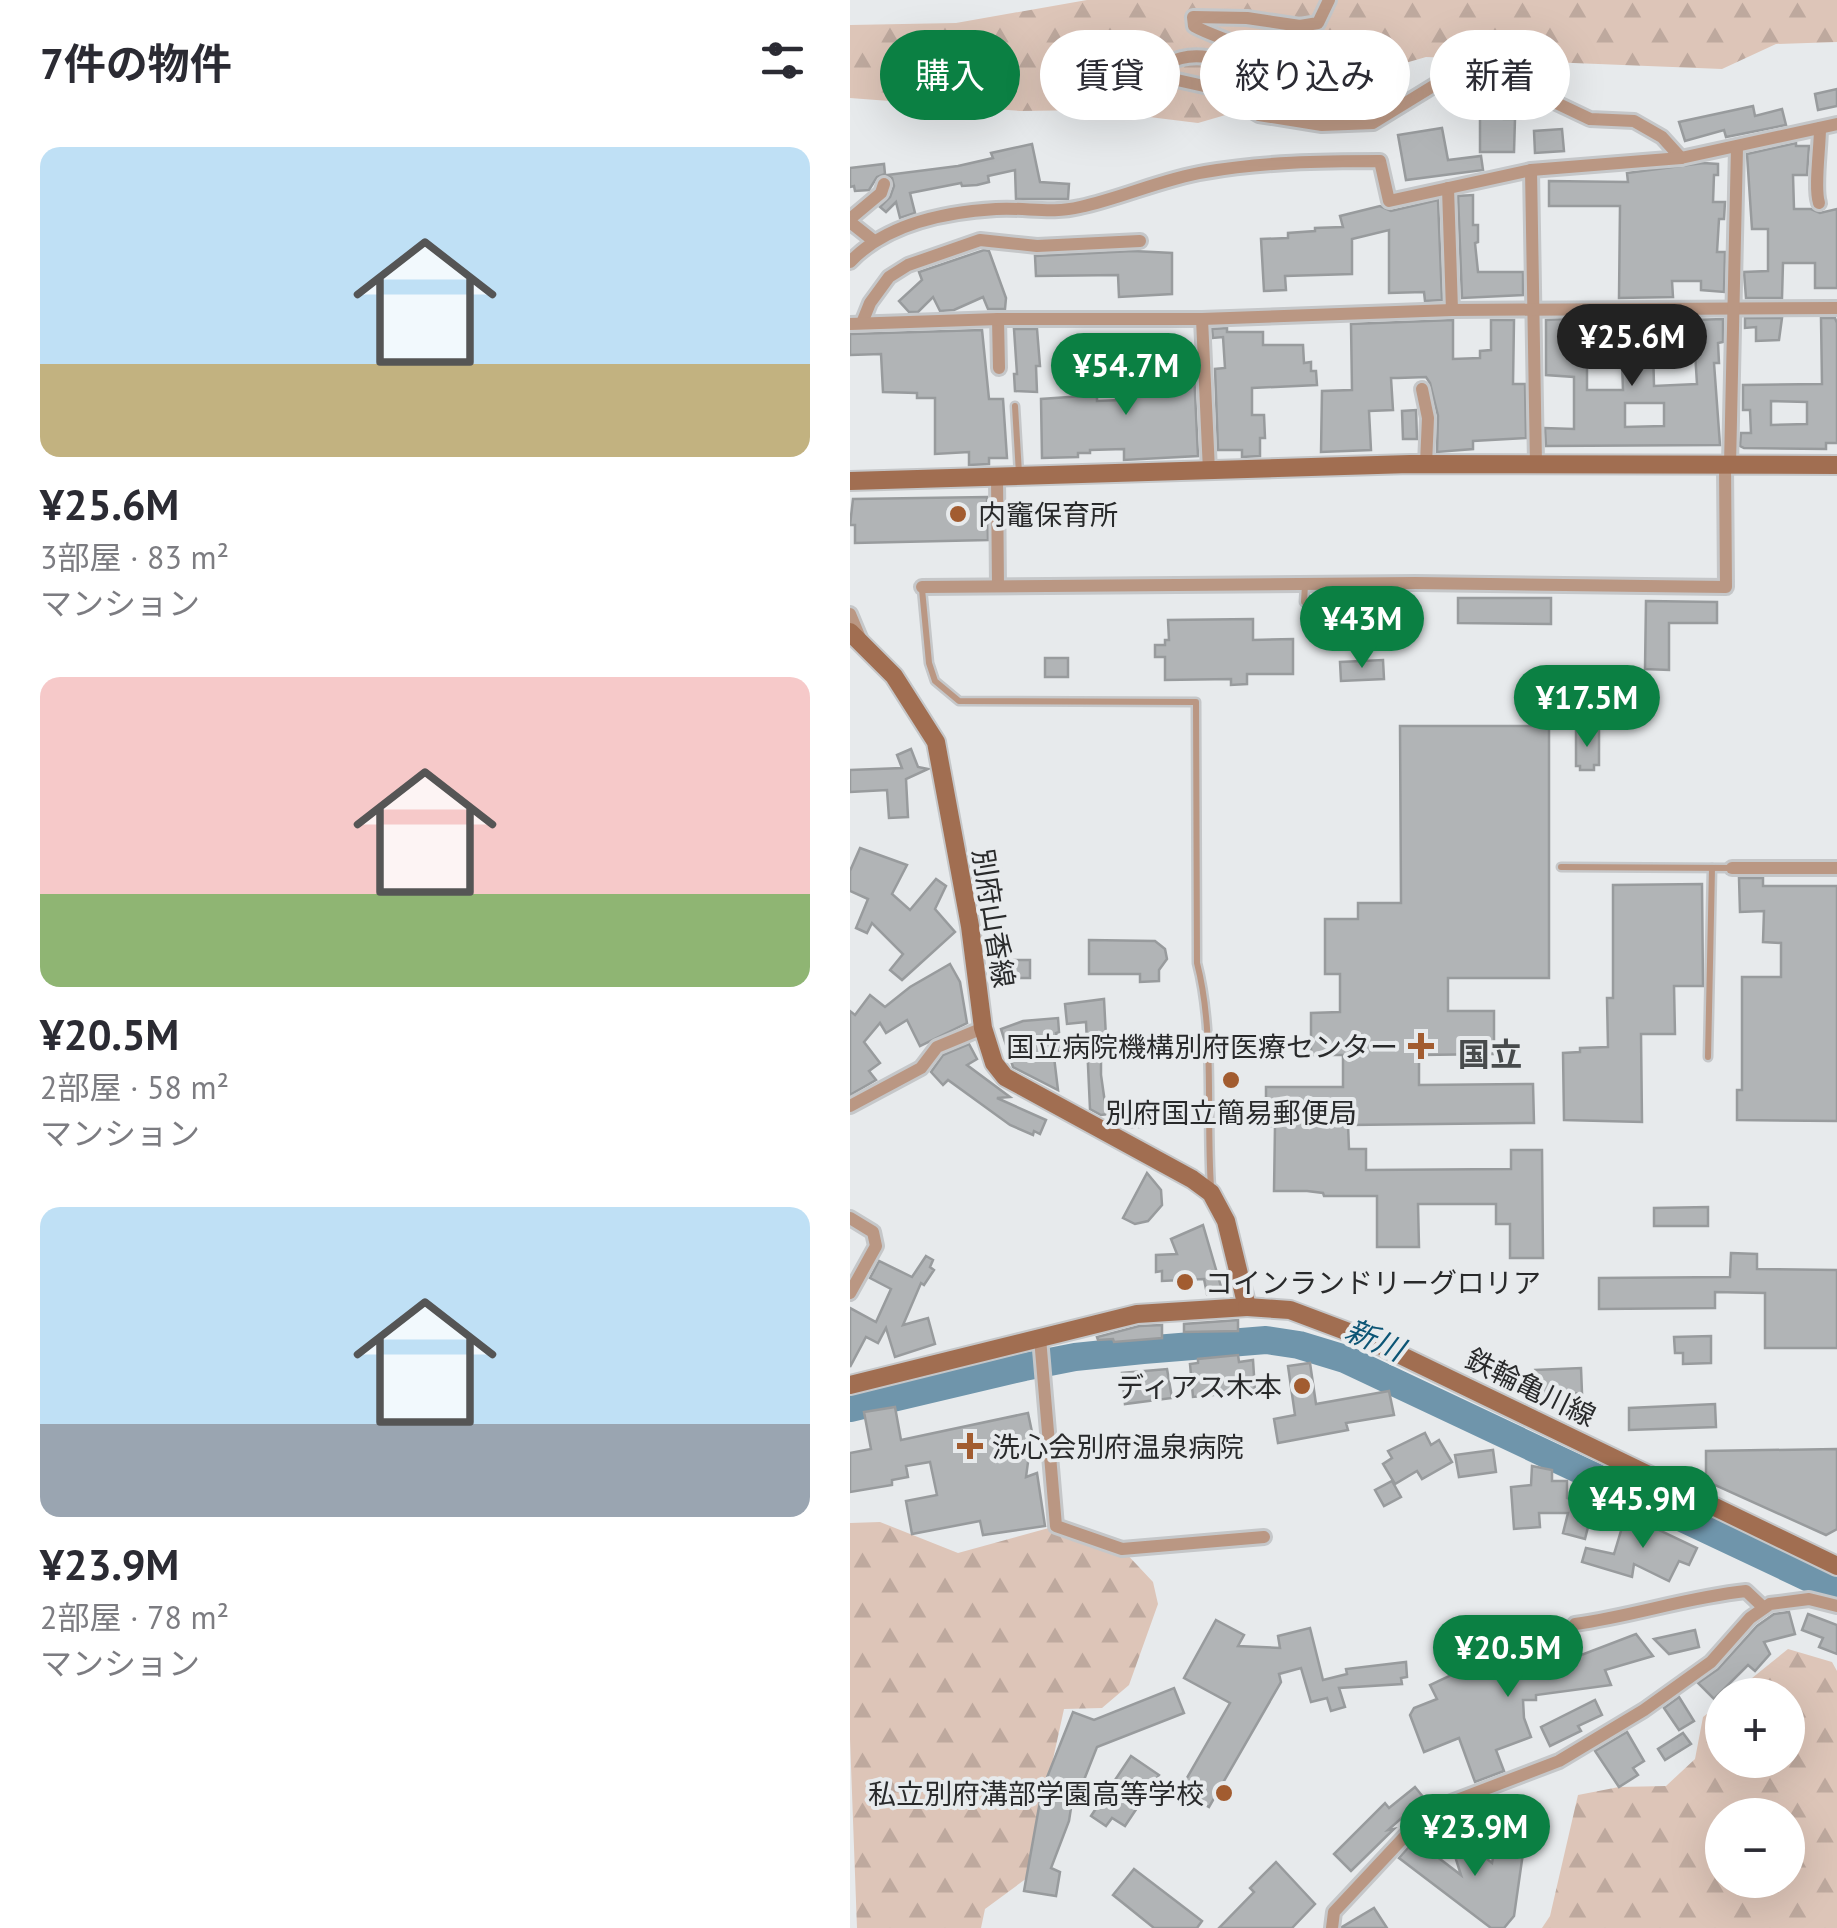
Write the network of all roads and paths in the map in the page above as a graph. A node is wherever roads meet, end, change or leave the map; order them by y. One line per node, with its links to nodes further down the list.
1 (1329, 0): 5 (street)
2 (1837, 124): 3 (street)
3 (1820, 128): 4 (street); 9 (street)
4 (1737, 147): 5 (street); 15 (street)
5 (1681, 158): 6 (street)
6 (1531, 170): 8 (street); 17 (street)
7 (884, 184): 10 (street)
8 (1448, 188): 11 (street); 16 (street)
9 (1819, 203)
10 (850, 221): 11 (street)
11 (874, 240): 13 (street)
12 (1140, 242): 20 (street)
13 (850, 262)
14 (1837, 308): 15 (street)
15 (1734, 309): 17 (street); 26 (street)
16 (1452, 310): 17 (street); 19 (street)
17 (1531, 310): 25 (street)
18 (998, 318): 19 (street); 20 (street); 21 (street)
19 (1202, 318): 28 (street)
20 (856, 323)
21 (1000, 368)
22 (1422, 388): 24 (street)
23 (1014, 406): 29 (lane)
24 (1426, 464): 25 (main road); 28 (main road)
25 (1536, 464): 26 (main road)
26 (1728, 465): 27 (main road); 32 (street)
27 (1837, 465)
28 (1209, 472): 29 (main road)
29 (1019, 476): 30 (main road)
30 (997, 477): 31 (main road); 33 (street)
31 (850, 481)
32 (1305, 584): 33 (street); 35 (lane)
33 (998, 586): 34 (street)
34 (922, 587): 45 (lane)
35 (1365, 604)
36 (850, 614): 37 (street)
37 (856, 636): 42 (main road, 別府山香線)
38 (1561, 867): 39 (lane)
39 (1712, 868): 40 (lane); 43 (lane)
40 (1732, 868): 41 (street)
41 (1837, 868)
42 (983, 1028): 44 (street); 45 (main road, 別府山香線)
43 (1708, 1056)
44 (850, 1106)
45 (1211, 1193): 48 (main road)
46 (850, 1218): 47 (street)
47 (850, 1294)
48 (1246, 1307): 49 (main road); 52 (main road, 鉄輪亀川線)
49 (1040, 1338): 50 (main road); 51 (street)
50 (850, 1384)
51 (1264, 1537)
52 (1837, 1566)
53 (1837, 1606): 54 (street)
54 (1764, 1608): 55 (street); 56 (street)
55 (1575, 1624)
56 (1332, 1928)

